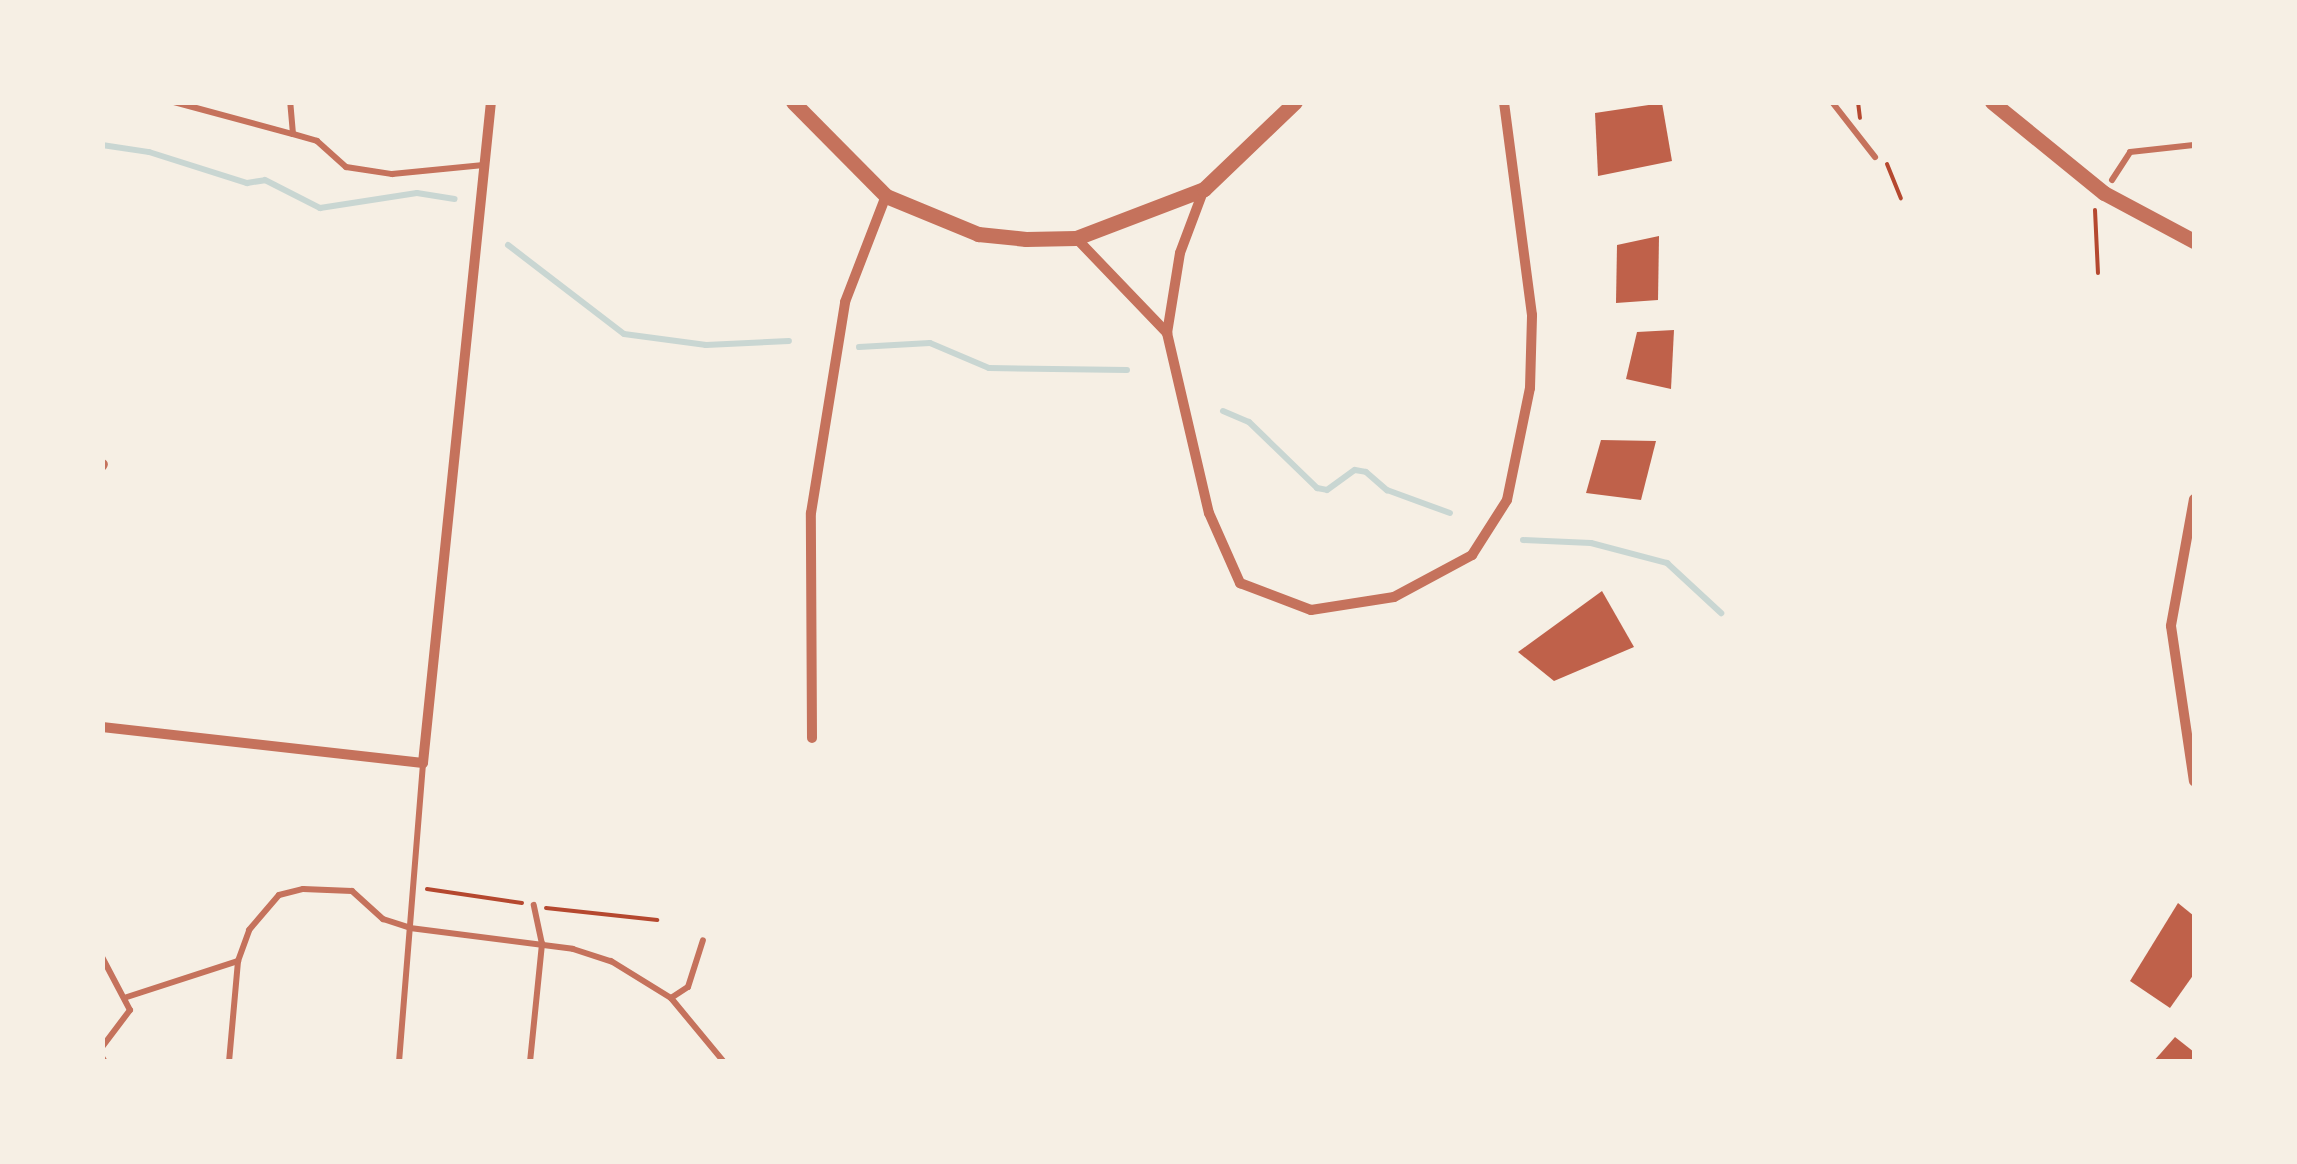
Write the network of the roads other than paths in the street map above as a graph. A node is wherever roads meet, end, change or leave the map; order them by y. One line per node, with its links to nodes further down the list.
1 (174, 102): 9 (lane)
2 (290, 102): 9 (lane)
3 (491, 102): 12 (street)
4 (793, 102): 15 (street)
5 (1295, 102): 14 (street)
6 (1504, 102): 18 (street)
7 (1832, 102): 11 (lane)
8 (1992, 102): 17 (street)
9 (293, 134): 12 (lane)
10 (2194, 145): 13 (lane)
11 (1875, 157)
12 (485, 165): 22 (street)
13 (2112, 180)
14 (1204, 190): 16 (street); 18 (street)
15 (886, 196): 16 (street); 21 (street)
16 (1076, 238): 18 (street)
17 (2194, 241)
18 (1167, 333)
19 (2194, 498): 23 (street)
20 (102, 727): 22 (street)
21 (812, 738)
22 (423, 763): 25 (lane)
23 (2194, 781)
24 (534, 905): 27 (lane)
25 (410, 928): 27 (lane); 29 (lane); 34 (lane)
26 (703, 940): 31 (lane)
27 (542, 944): 31 (lane); 35 (lane)
28 (102, 956): 30 (lane)
29 (238, 961): 30 (lane); 33 (lane)
30 (127, 997): 32 (lane)
31 (671, 998): 36 (lane)
32 (102, 1047)
33 (229, 1062)
34 (399, 1062)
35 (530, 1062)
36 (724, 1062)

